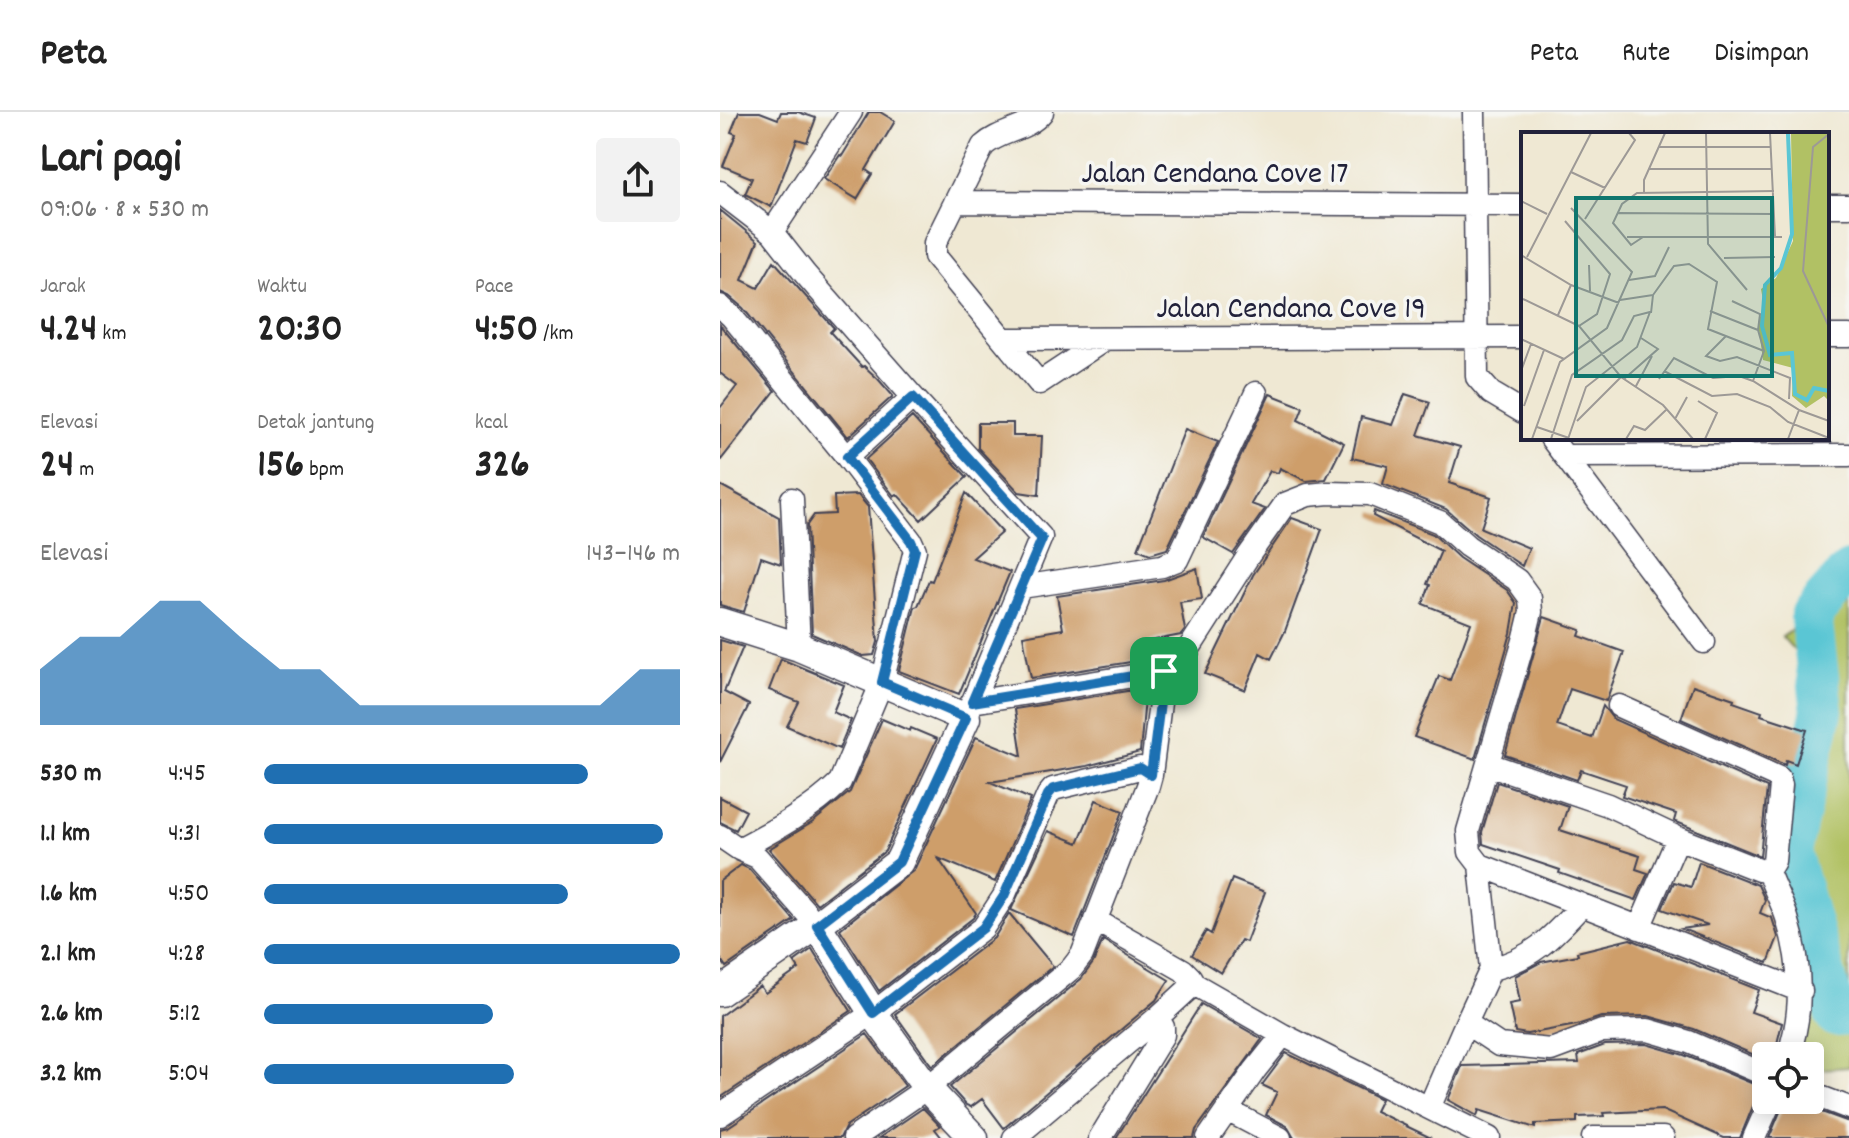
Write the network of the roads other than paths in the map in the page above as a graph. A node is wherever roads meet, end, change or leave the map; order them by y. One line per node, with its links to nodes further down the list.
1 (851, 112): 8 (street)
2 (1042, 112): 5 (street)
3 (1474, 112): 6 (street)
4 (720, 192): 8 (street)
5 (955, 202): 6 (street, Jalan Cendana Cove 17); 12 (street)
6 (1475, 205): 7 (street, Jalan Cendana Cove 17); 10 (street)
7 (1521, 205)
8 (772, 232): 15 (street)
9 (720, 306): 19 (street)
10 (1477, 337): 11 (street, Jalan Cendana Cove 19); 13 (street, Jalan Cendana Cove 19); 16 (street)
11 (1521, 337)
12 (1003, 339): 13 (street, Jalan Cendana Cove 19); 13 (street)
13 (1105, 339)
14 (1256, 393): 21 (street)
15 (913, 397): 19 (street); 21 (street)
16 (1521, 411)
17 (1558, 447): 18 (street); 23 (street)
18 (1849, 455)
19 (847, 457): 26 (street)
20 (792, 499): 24 (street)
21 (1021, 587): 28 (street)
22 (720, 622): 24 (street)
23 (1704, 642)
24 (799, 647): 26 (street)
25 (1164, 671): 28 (street); 29 (street); 30 (street)
26 (882, 682): 28 (street); 33 (street)
27 (1619, 706): 35 (street)
28 (969, 710): 38 (street)
29 (1488, 764): 32 (street); 34 (street)
30 (1151, 775): 37 (street); 44 (street)
31 (720, 836): 33 (street)
32 (1678, 838): 35 (street); 39 (street)
33 (739, 849): 38 (street)
34 (1480, 865): 36 (street); 40 (street)
35 (1768, 871): 42 (street)
36 (1582, 905): 39 (street); 40 (street)
37 (1095, 920): 41 (street); 50 (street)
38 (817, 925): 43 (street); 44 (street)
39 (1639, 928): 42 (street)
40 (1491, 969): 46 (street)
41 (1194, 984): 45 (street); 47 (street)
42 (1801, 991): 48 (street)
43 (720, 992)
44 (873, 1013): 50 (street); 56 (street)
45 (1157, 1018): 59 (street); 60 (street)
46 (1466, 1023): 49 (street); 52 (street)
47 (1283, 1035): 52 (street); 54 (street)
48 (1793, 1042)
49 (1752, 1069)
50 (927, 1088): 57 (street); 58 (street)
51 (1824, 1098): 53 (street)
52 (1429, 1108): 63 (street)
53 (1849, 1108)
54 (1229, 1111): 61 (street); 62 (street)
55 (1765, 1114): 66 (street)
56 (720, 1115)
57 (854, 1138)
58 (974, 1138)
59 (1014, 1138)
60 (1100, 1138)
61 (1208, 1138)
62 (1280, 1138)
63 (1489, 1138)
64 (1593, 1138): 65 (street)
65 (1663, 1138)
66 (1754, 1138)

